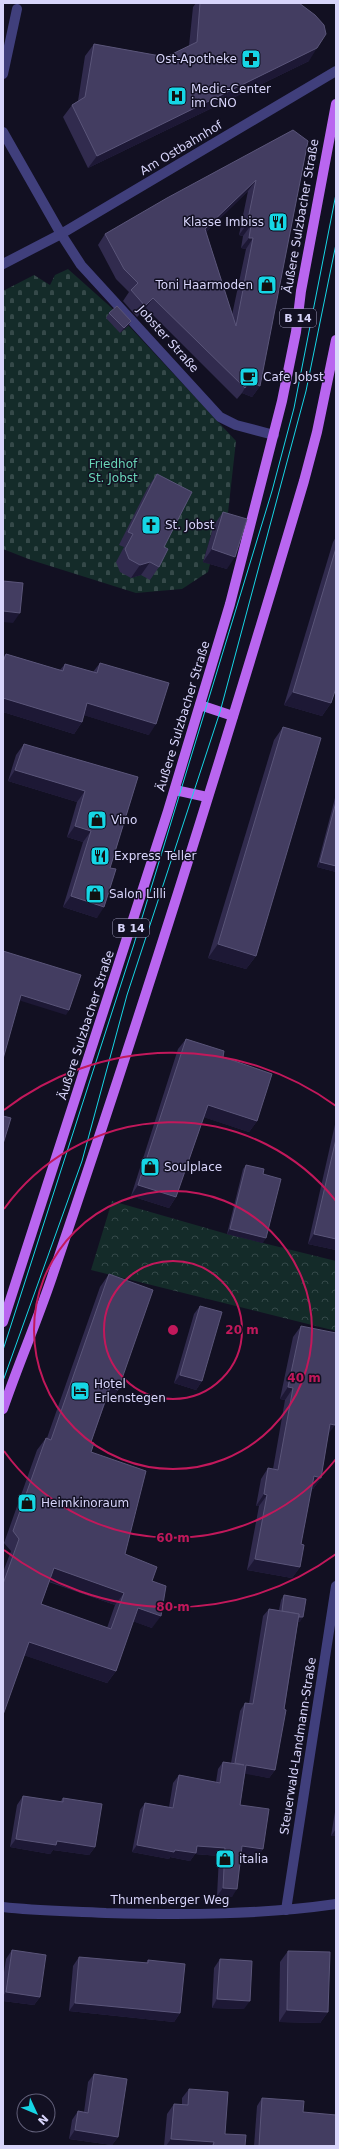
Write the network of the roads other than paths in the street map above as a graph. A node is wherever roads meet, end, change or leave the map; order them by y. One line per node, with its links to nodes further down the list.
1 (17, 9): 3 (street)
2 (336, 71): 6 (street, Am Ostbahnhof)
3 (3, 74)
4 (336, 104): 9 (main road, Äußere Sulzbacher Straße / B 14)
5 (3, 132): 6 (street)
6 (61, 234): 7 (street, Am Ostbahnhof); 9 (street, Jobster Straße)
7 (3, 264)
8 (336, 340): 11 (main road, B 14)
9 (274, 435): 10 (main road, Äußere Sulzbacher Straße / B 14)
10 (200, 705): 11 (main road); 12 (main road, Äußere Sulzbacher Straße / B 14)
11 (233, 716): 13 (main road, B 14)
12 (175, 790): 13 (main road); 14 (main road, Äußere Sulzbacher Straße / B 14)
13 (207, 797): 15 (main road, B 14)
14 (3, 1322)
15 (3, 1409)
16 (336, 1586): 19 (street, Steuerwald-Landmann-Straße)
17 (336, 1904): 19 (street, Thumenberger Weg)
18 (3, 1907): 19 (street, Thumenberger Weg)
19 (286, 1910)

